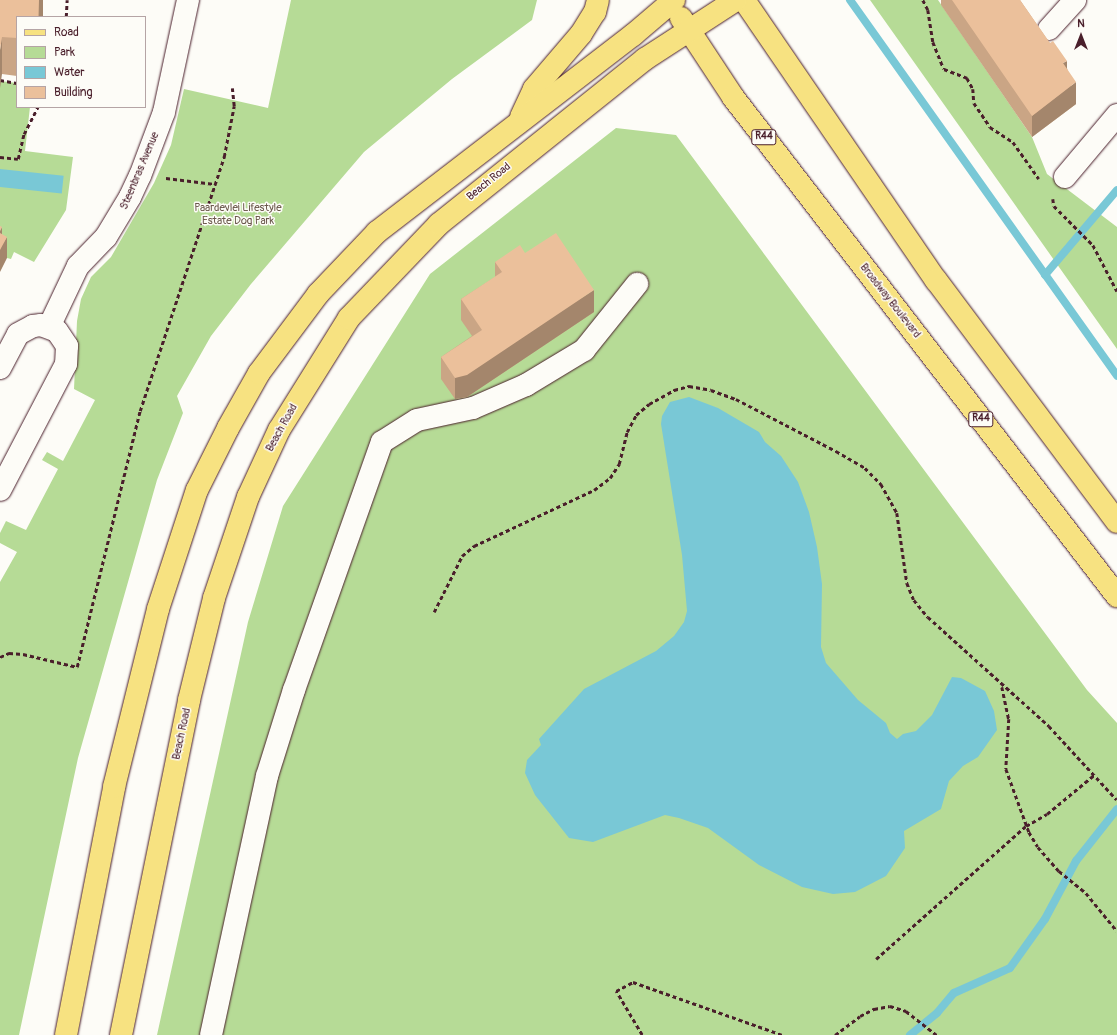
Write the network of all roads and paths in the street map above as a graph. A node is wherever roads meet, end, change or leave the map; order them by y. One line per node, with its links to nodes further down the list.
1 (68, 0): 9 (path)
2 (188, 0): 24 (street, Steenbras Avenue)
3 (598, 0): 17 (main road)
4 (736, 0): 10 (main road, Beach Road)
5 (744, 0): 27 (main road)
6 (923, 0): 21 (path)
7 (1075, 0): 11 (street)
8 (671, 1): 10 (main road, Broadway Boulevard / R44); 17 (main road)
9 (66, 16)
10 (690, 29): 28 (main road, Broadway Boulevard / R44); 38 (main road, Beach Road)
11 (1049, 29)
12 (0, 80): 13 (path)
13 (16, 82)
14 (232, 88): 20 (path)
15 (37, 108): 18 (path)
16 (1117, 115): 21 (street)
17 (520, 120): 37 (main road)
18 (0, 157)
19 (163, 178): 20 (path)
20 (215, 184): 30 (path)
21 (1058, 184): 23 (path)
22 (637, 284): 39 (street)
23 (1117, 291)
24 (49, 327): 25 (street); 26 (street)
25 (0, 368)
26 (0, 490)
27 (1117, 522)
28 (1117, 596)
29 (434, 612): 31 (path)
30 (0, 657)
31 (1002, 687): 32 (path); 34 (path)
32 (1094, 775): 33 (path); 34 (path)
33 (1117, 800)
34 (1026, 826): 35 (path); 36 (path)
35 (1117, 932)
36 (876, 959)
37 (66, 1035)
38 (121, 1035)
39 (211, 1035)
40 (642, 1035): 41 (path)
41 (783, 1035)
42 (835, 1035): 43 (path)
43 (937, 1035)

